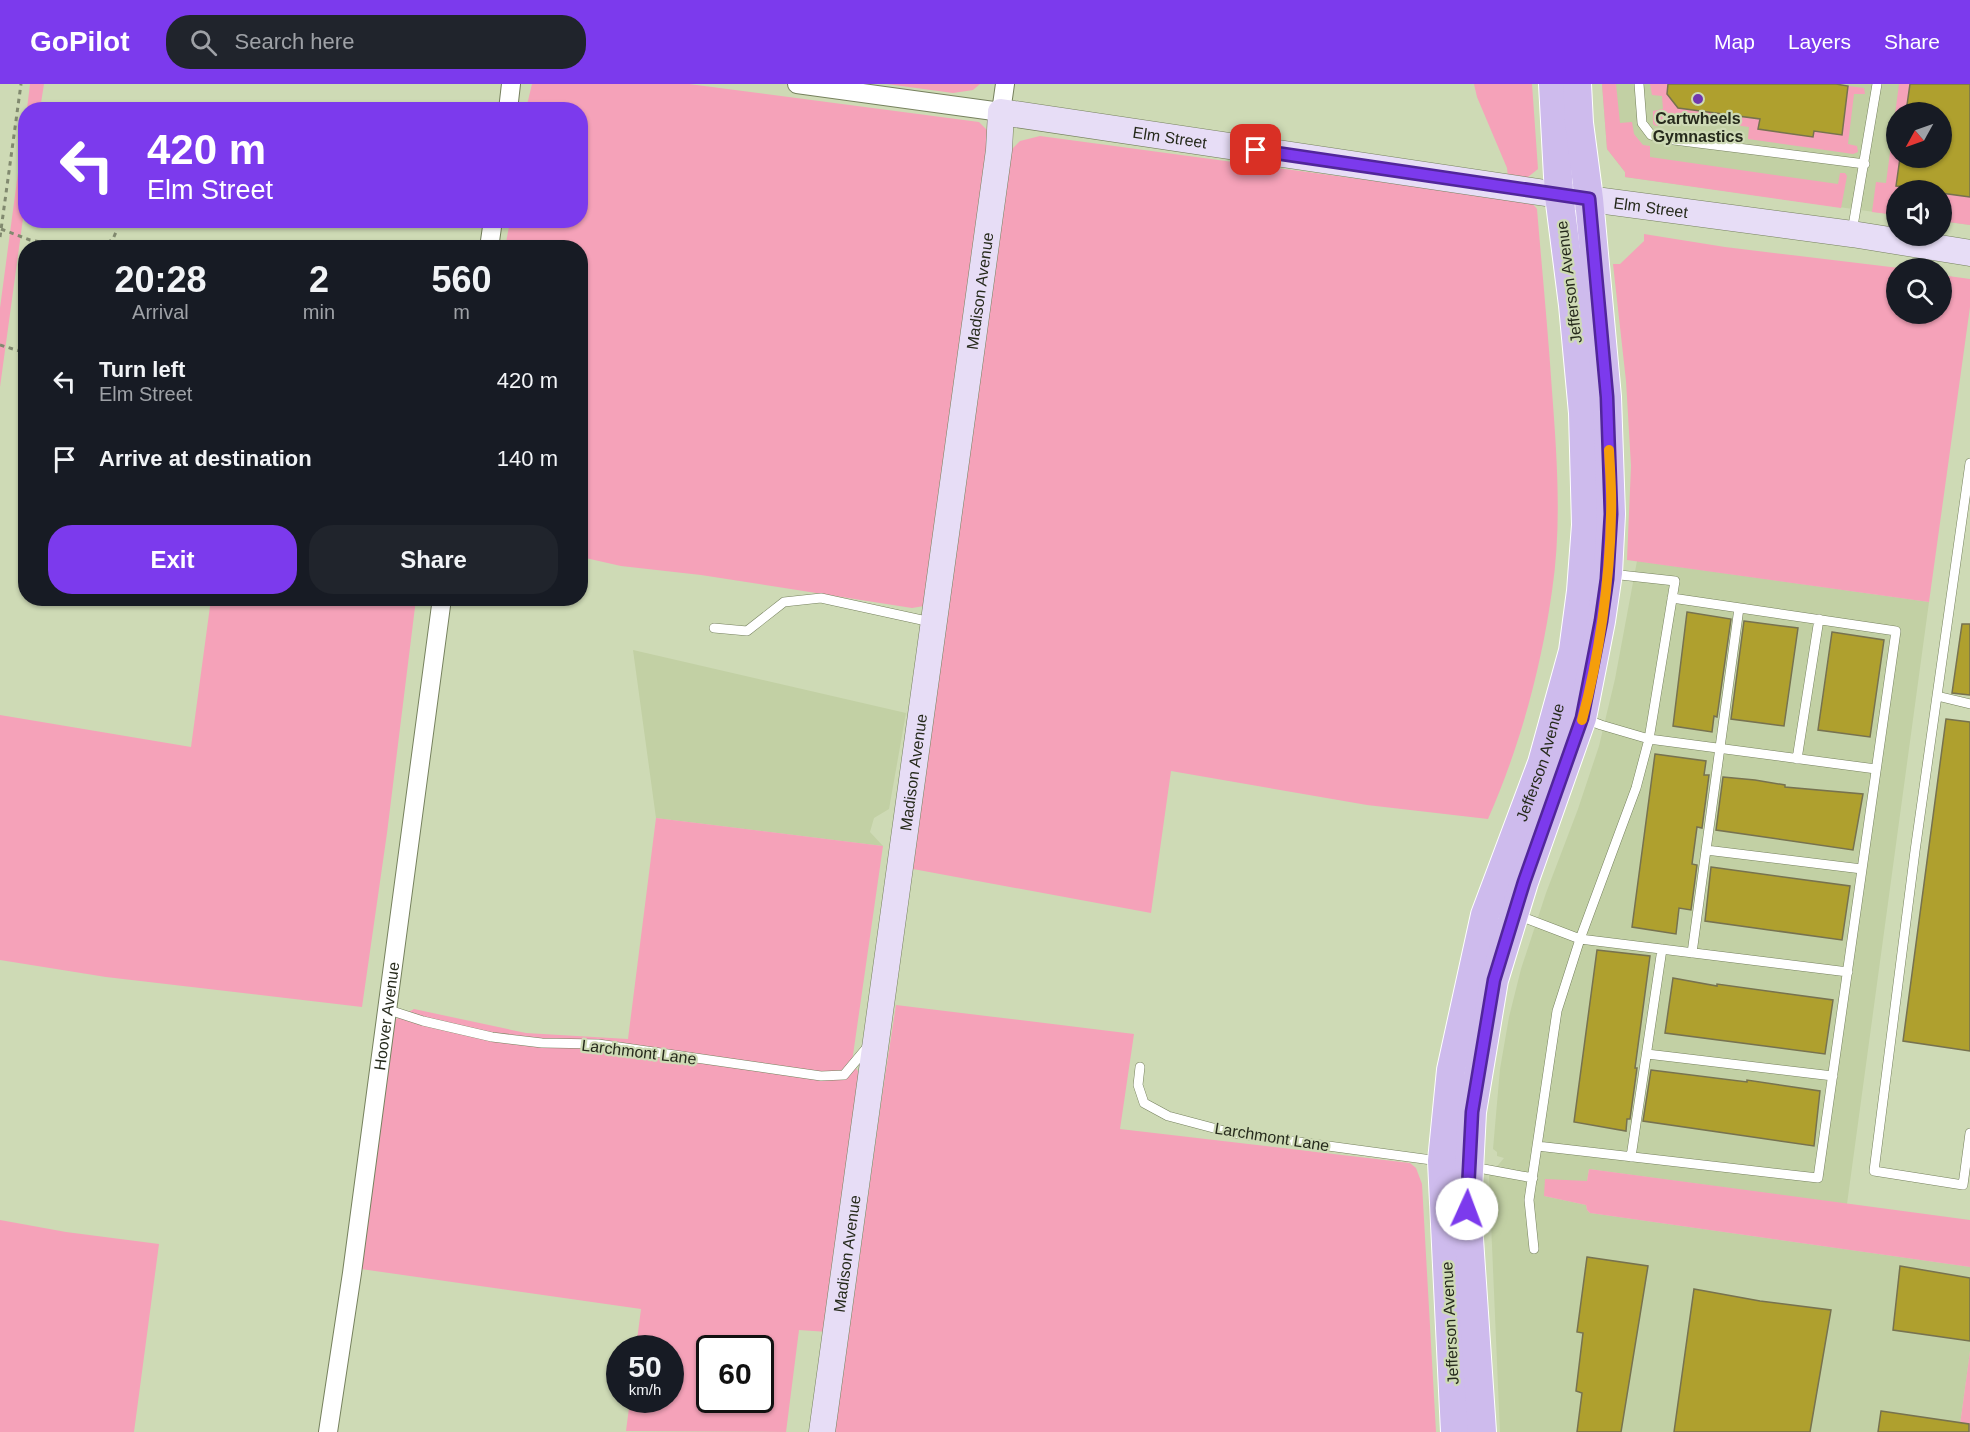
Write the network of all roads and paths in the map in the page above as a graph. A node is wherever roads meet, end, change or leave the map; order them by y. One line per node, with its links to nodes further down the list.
1 (21, 84): 9 (path)
2 (511, 84): 10 (street)
3 (797, 84): 12 (street, Elm Street)
4 (1005, 84): 12 (street)
5 (1553, 84): 14 (main road, Jefferson Avenue)
6 (1577, 84): 15 (main road, Jefferson Avenue)
7 (1639, 84): 13 (lane)
8 (1877, 84): 13 (lane)
9 (19, 102)
10 (509, 102)
11 (18, 106): 16 (path)
12 (1001, 112): 14 (street, Elm Street); 32 (street, Madison Avenue)
13 (1865, 164): 18 (lane)
14 (1559, 195): 15 (street, Elm Street); 27 (main road, Jefferson Avenue)
15 (1589, 199): 18 (street, Elm Street); 26 (main road, Jefferson Avenue)
16 (1, 229): 19 (path); 20 (path)
17 (116, 232): 21 (path)
18 (1852, 234): 22 (street, Elm Street)
19 (0, 237)
20 (30, 240)
21 (112, 240)
22 (1970, 253)
23 (0, 345): 24 (path)
24 (18, 351)
25 (1970, 463): 34 (lane)
26 (1608, 573): 28 (lane); 36 (main road, Jefferson Avenue)
27 (1581, 591): 36 (main road); 56 (main road, Jefferson Avenue)
28 (1672, 598): 30 (lane); 37 (lane)
29 (441, 606): 48 (street, Hoover Avenue)
30 (1739, 608): 31 (lane); 38 (lane)
31 (1819, 619): 39 (lane); 40 (lane)
32 (933, 623): 33 (lane); 49 (street, Madison Avenue)
33 (714, 628)
34 (1937, 696): 35 (lane); 53 (lane)
35 (1970, 704)
36 (1582, 718): 37 (lane); 43 (main road, Jefferson Avenue)
37 (1650, 739): 38 (lane); 44 (lane)
38 (1720, 748): 39 (lane); 41 (lane)
39 (1797, 759): 40 (lane)
40 (1876, 769): 42 (lane)
41 (1706, 850): 42 (lane); 46 (lane)
42 (1862, 869): 47 (lane)
43 (1515, 914): 44 (lane); 56 (main road, Jefferson Avenue)
44 (1580, 939): 45 (lane); 54 (lane)
45 (1662, 949): 46 (lane); 50 (lane)
46 (1692, 953): 47 (lane)
47 (1848, 972): 52 (lane)
48 (386, 1009): 49 (lane, Larchmont Lane); 59 (street, Hoover Avenue)
49 (876, 1036): 60 (street, Madison Avenue)
50 (1647, 1054): 52 (lane); 55 (lane)
51 (1140, 1067): 56 (lane, Larchmont Lane)
52 (1833, 1076): 55 (lane)
53 (1970, 1133)
54 (1537, 1146): 55 (lane); 57 (lane)
55 (1632, 1157)
56 (1455, 1164): 57 (lane); 61 (main road, Jefferson Avenue); 62 (main road, Jefferson Avenue)
57 (1533, 1178): 58 (lane)
58 (1534, 1249)
59 (328, 1432)
60 (822, 1432)
61 (1455, 1432)
62 (1482, 1432)

